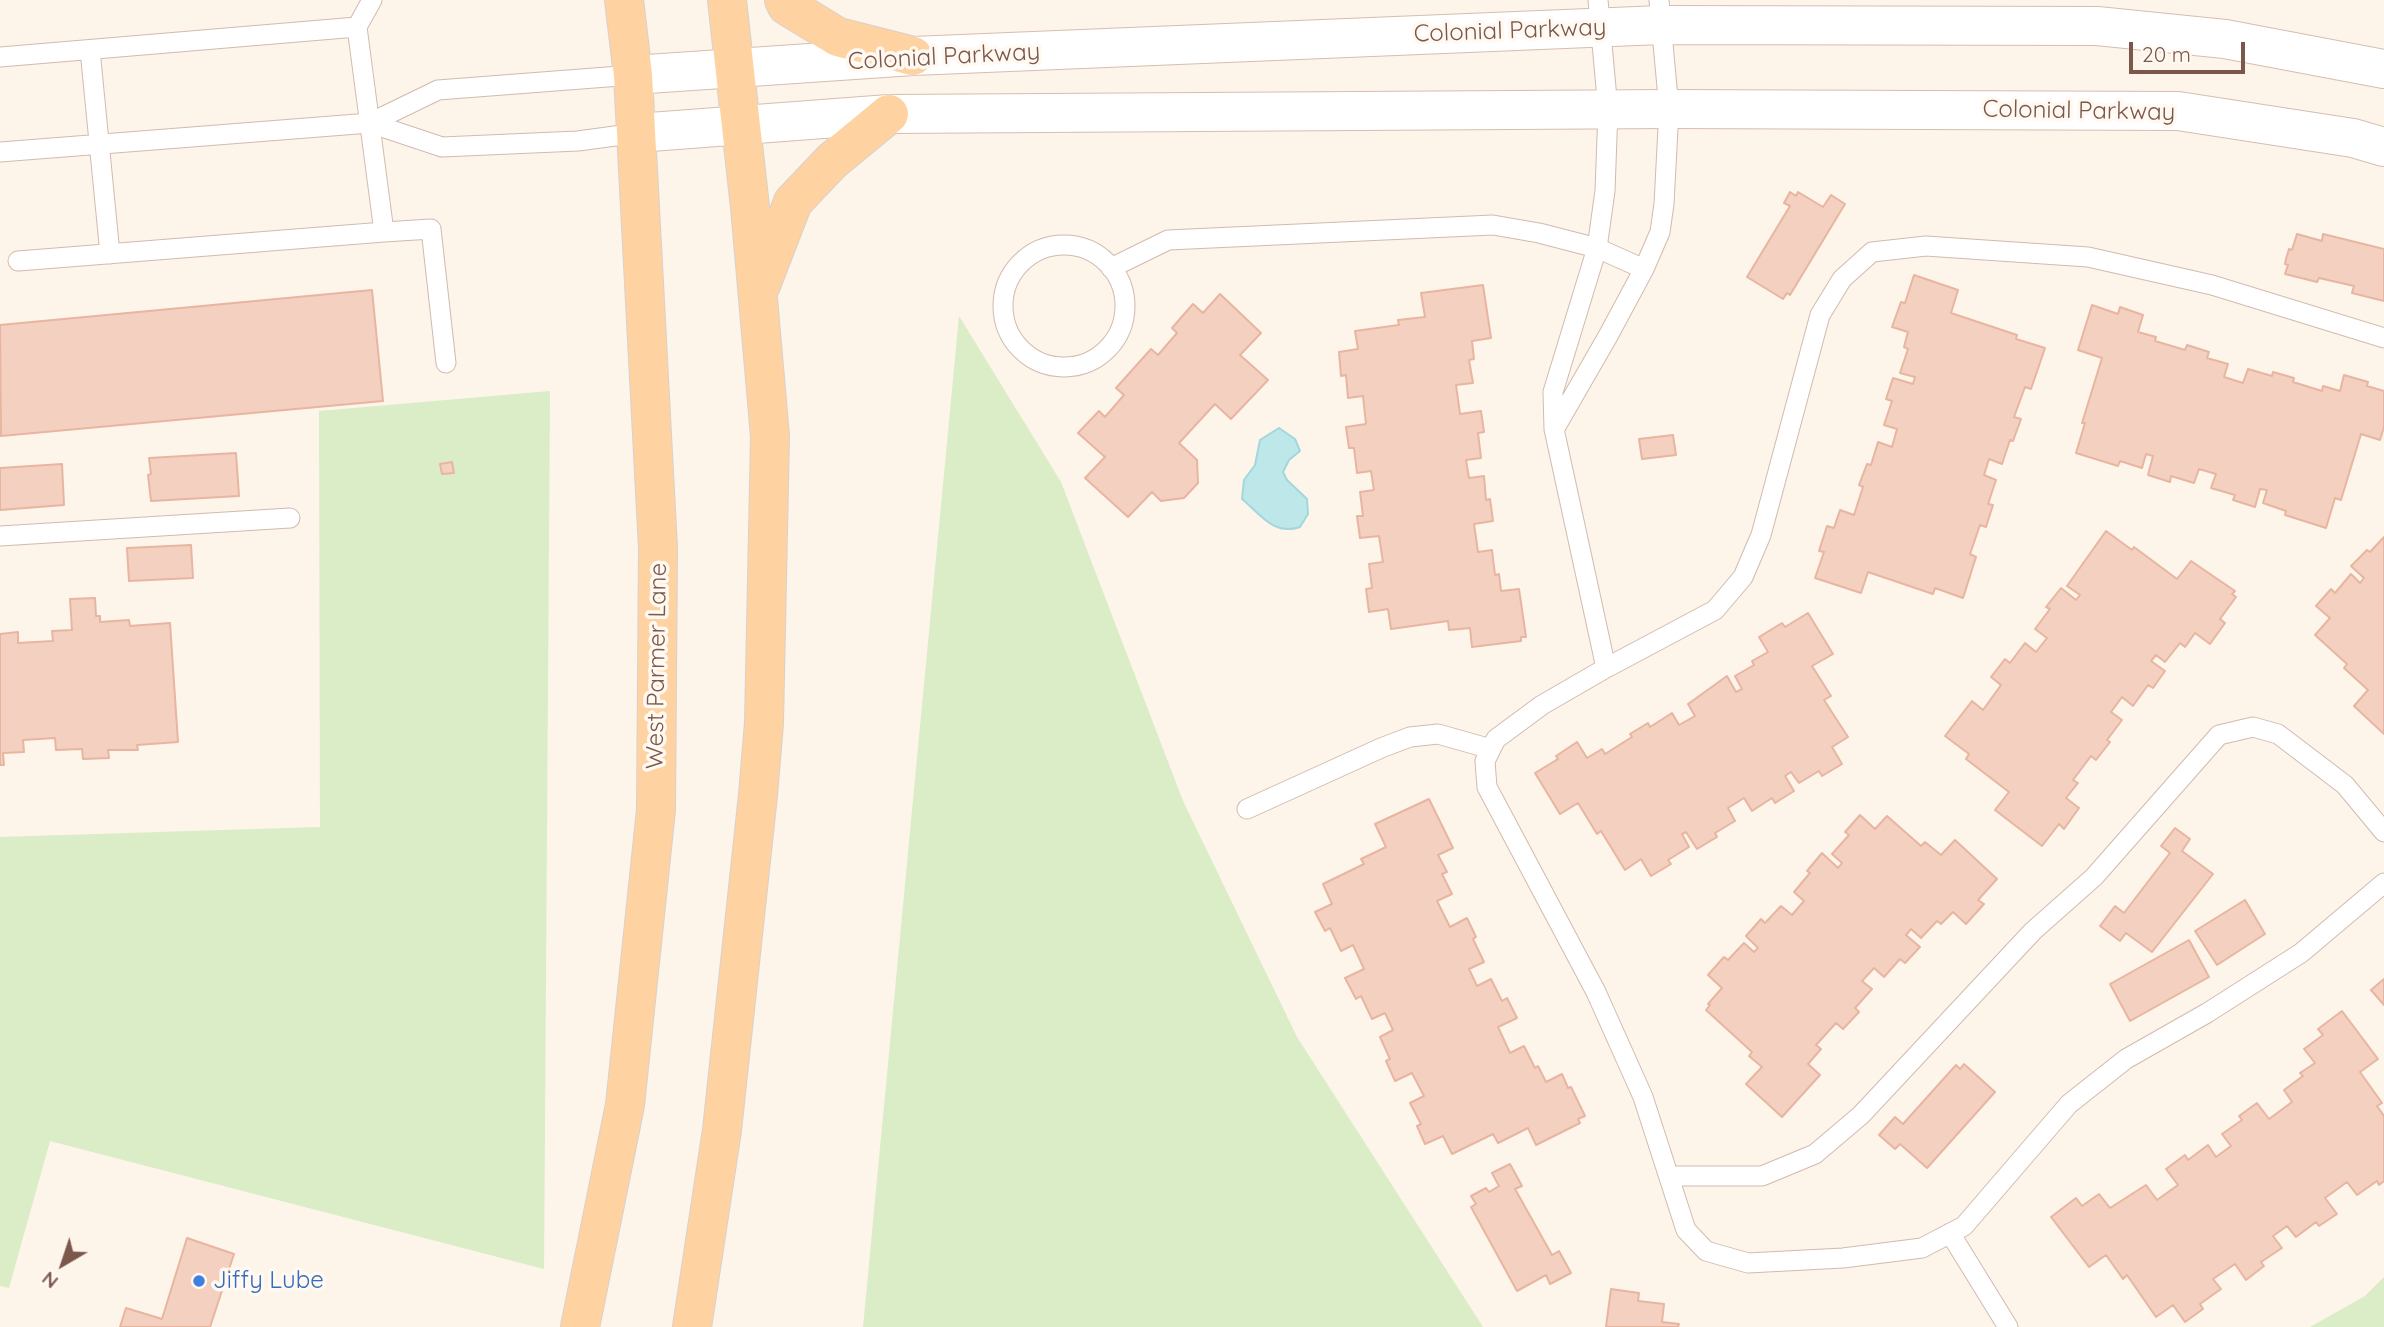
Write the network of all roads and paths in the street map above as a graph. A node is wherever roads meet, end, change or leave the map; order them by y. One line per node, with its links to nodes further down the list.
1 (372, 0): 7 (lane)
2 (624, 0): 13 (main road, West Parmer Lane)
3 (727, 0): 11 (main road)
4 (784, 0): 9 (main road)
5 (1660, 13): 6 (street, Colonial Parkway); 12 (street, Colonial Parkway); 14 (lane)
6 (1600, 14): 9 (street, Colonial Parkway); 15 (lane)
7 (357, 27): 8 (lane); 17 (lane)
8 (90, 50): 10 (lane); 20 (lane)
9 (913, 56): 11 (street, Colonial Parkway)
10 (0, 57)
11 (735, 69): 13 (street, Colonial Parkway); 18 (main road)
12 (2384, 69)
13 (633, 75): 17 (lane); 19 (main road, West Parmer Lane)
14 (1669, 109): 15 (street, Colonial Parkway); 21 (street, Colonial Parkway); 28 (lane)
15 (1608, 110): 16 (street, Colonial Parkway); 24 (lane)
16 (890, 114): 18 (street, Colonial Parkway); 29 (main road)
17 (370, 123): 19 (lane); 20 (lane); 23 (lane)
18 (741, 124): 19 (street, Colonial Parkway); 29 (main road)
19 (637, 133): 42 (main road, West Parmer Lane)
20 (99, 145): 22 (lane); 25 (lane)
21 (2384, 147)
22 (0, 152)
23 (384, 232): 25 (lane); 31 (lane)
24 (1597, 248): 27 (lane); 28 (lane); 32 (lane)
25 (110, 254): 26 (lane)
26 (18, 261)
27 (1111, 268): 27 (lane)
28 (1644, 269): 32 (lane)
29 (758, 294): 43 (main road)
30 (2384, 338): 35 (lane)
31 (446, 363)
32 (1554, 429): 35 (lane)
33 (290, 518): 34 (lane)
34 (0, 536)
35 (1606, 668): 36 (lane)
36 (1491, 749): 37 (lane); 40 (lane)
37 (1247, 809)
38 (2384, 832): 40 (lane)
39 (2384, 883): 41 (lane)
40 (1669, 1176): 41 (lane)
41 (1950, 1233): 44 (lane)
42 (580, 1327)
43 (692, 1327)
44 (2008, 1327)

